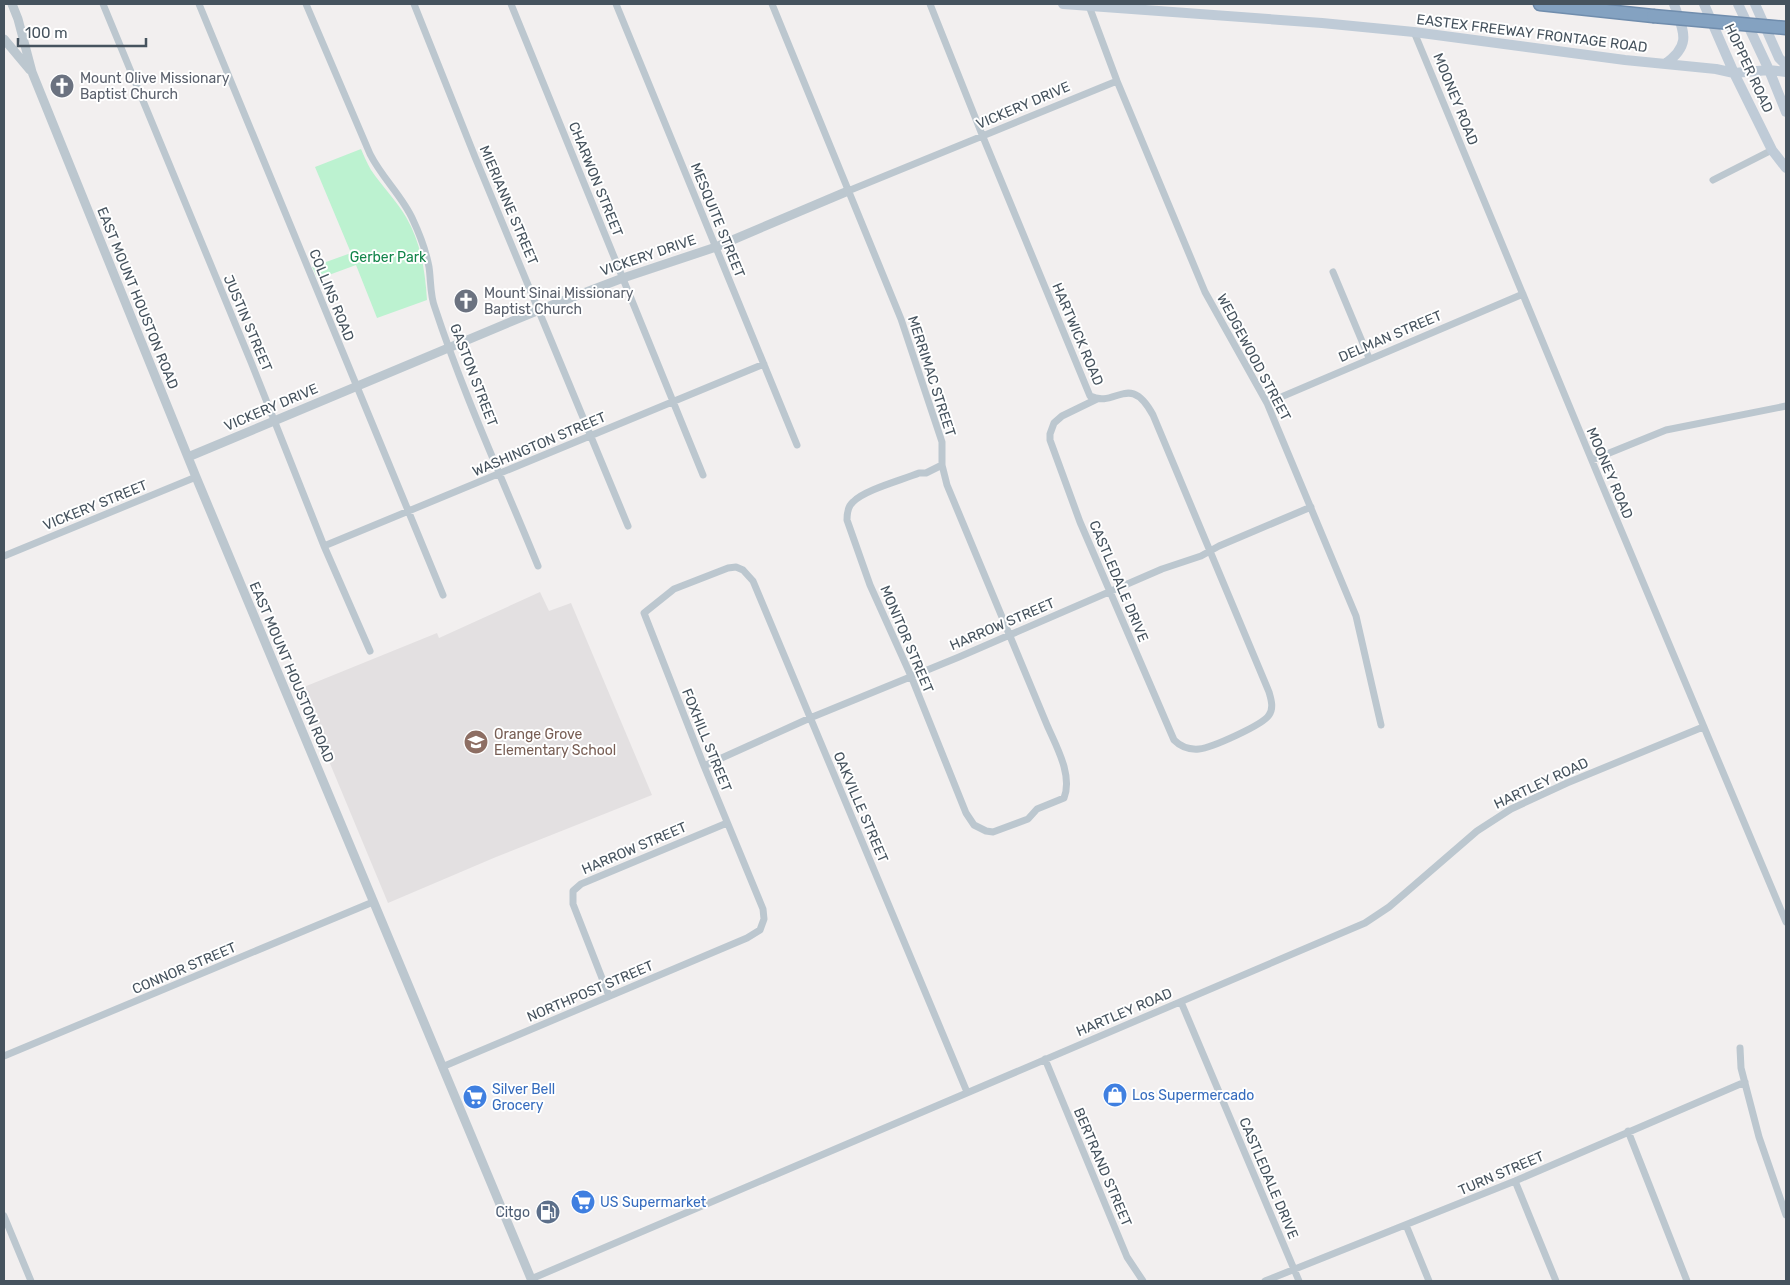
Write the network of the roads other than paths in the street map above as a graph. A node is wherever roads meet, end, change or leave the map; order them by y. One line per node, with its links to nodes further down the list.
1 (103, 4): 47 (street, JUSTIN STREET)
2 (199, 4): 42 (street, COLLINS ROAD)
3 (306, 4): 39 (street, GASTON STREET)
4 (414, 4): 38 (street, MIERIANNE STREET)
5 (511, 4): 36 (street, CHARWON STREET)
6 (616, 4): 34 (street, MESQUITE STREET)
7 (772, 4): 33 (street, MERRIMAC STREET)
8 (930, 4): 29 (street, HARTWICK ROAD)
9 (1063, 4): 16 (main road, EASTEX FREEWAY FRONTAGE ROAD)
10 (1540, 4): 18 (highway, bridge)
11 (1674, 4): 21 (main road)
12 (1704, 4): 26 (main road, HOPPER ROAD)
13 (1738, 4): 23 (main road, HOPPER ROAD)
14 (1755, 4): 22 (main road)
15 (13, 6): 17 (street); 24 (street, EAST MOUNT HOUSTON ROAD)
16 (1089, 6): 19 (main road, EASTEX FREEWAY FRONTAGE ROAD); 27 (street, WEDGEWOOD STREET)
17 (4, 13)
18 (1786, 28)
19 (1414, 32): 21 (main road, EASTEX FREEWAY FRONTAGE ROAD); 37 (street, MOONEY ROAD)
20 (4, 39): 24 (street, EAST MOUNT HOUSTON ROAD)
21 (1665, 64): 26 (main road, EASTEX FREEWAY FRONTAGE ROAD)
22 (1786, 65)
23 (1769, 70): 25 (main road, EASTEX FREEWAY FRONTAGE ROAD); 26 (main road, EASTEX FREEWAY FRONTAGE ROAD); 28 (main road, HOPPER ROAD)
24 (32, 72): 50 (street, EAST MOUNT HOUSTON ROAD)
25 (1786, 72)
26 (1734, 73): 30 (main road, HOPPER ROAD)
27 (1117, 81): 29 (street, VICKERY DRIVE); 45 (street, WEDGEWOOD STREET)
28 (1786, 112)
29 (983, 137): 33 (street, VICKERY DRIVE); 43 (street, HARTWICK ROAD)
30 (1772, 150): 31 (main road, HOPPER ROAD); 32 (street)
31 (1786, 168)
32 (1713, 180)
33 (848, 191): 34 (street, VICKERY DRIVE); 52 (street, MERRIMAC STREET)
34 (716, 247): 36 (street, VICKERY DRIVE); 41 (street, MESQUITE STREET)
35 (1333, 272): 40 (street)
36 (623, 278): 38 (street, VICKERY DRIVE); 44 (street, CHARWON STREET)
37 (1523, 294): 40 (street, DELMAN STREET); 51 (street, MOONEY ROAD)
38 (539, 310): 39 (street, VICKERY DRIVE); 48 (street, MIERIANNE STREET)
39 (450, 348): 42 (street, VICKERY DRIVE); 53 (street, GASTON STREET)
40 (1369, 358): 45 (street, DELMAN STREET)
41 (764, 364): 44 (street, WASHINGTON STREET); 49 (street, MESQUITE STREET)
42 (356, 387): 47 (street, VICKERY DRIVE); 57 (street, COLLINS ROAD)
43 (1097, 400): 60 (street, HARTWICK ROAD); 64 (street, CASTLEDALE DRIVE)
44 (673, 402): 48 (street, WASHINGTON STREET); 54 (street, CHARWON STREET)
45 (1267, 402): 56 (street, WEDGEWOOD STREET)
46 (1786, 406): 51 (street)
47 (274, 421): 50 (street, VICKERY DRIVE); 59 (street, JUSTIN STREET)
48 (591, 436): 53 (street, WASHINGTON STREET); 58 (street, MIERIANNE STREET)
49 (798, 445)
50 (188, 457): 55 (street, EAST MOUNT HOUSTON ROAD)
51 (1592, 460): 71 (street, MOONEY ROAD)
52 (942, 465): 66 (street, MERRIMAC STREET); 68 (street, MONITOR STREET)
53 (500, 473): 57 (street, WASHINGTON STREET); 62 (street, GASTON STREET)
54 (703, 475)
55 (196, 477): 61 (street, VICKERY STREET); 76 (street, EAST MOUNT HOUSTON ROAD)
56 (1311, 507): 60 (street, HARROW STREET); 70 (street, WEDGEWOOD STREET)
57 (408, 512): 59 (street, WASHINGTON STREET); 65 (street, COLLINS ROAD)
58 (628, 526)
59 (324, 546): 67 (street, JUSTIN STREET)
60 (1211, 551): 64 (street, HARROW STREET); 72 (street, HARTWICK ROAD)
61 (4, 556)
62 (538, 566)
63 (706, 576): 69 (street, OAKVILLE STREET); 73 (street, FOXHILL STREET)
64 (1111, 592): 66 (street, HARROW STREET); 72 (street, CASTLEDALE DRIVE)
65 (443, 596)
66 (1009, 635): 68 (street, HARROW STREET); 74 (street, MERRIMAC STREET)
67 (370, 651)
68 (911, 676): 69 (street, HARROW STREET); 74 (street, MONITOR STREET)
69 (810, 718): 73 (street, HARROW STREET); 86 (street, OAKVILLE STREET)
70 (1381, 726)
71 (1703, 727): 77 (street, MOONEY ROAD); 80 (street, HARTLEY ROAD)
72 (1225, 740)
73 (704, 766): 75 (street, FOXHILL STREET)
74 (1023, 821)
75 (728, 823): 78 (street, FOXHILL STREET); 79 (street, HARROW STREET)
76 (374, 902): 82 (street, CONNOR STREET); 84 (street, EAST MOUNT HOUSTON ROAD)
77 (1786, 922)
78 (747, 938): 79 (street, NORTHPOST STREET)
79 (609, 996): 84 (street, NORTHPOST STREET)
80 (1181, 1002): 83 (street, HARTLEY ROAD); 92 (street, CASTLEDALE DRIVE)
81 (1740, 1048): 85 (street)
82 (4, 1056)
83 (1044, 1060): 86 (street, HARTLEY ROAD); 95 (street, BERTRAND STREET)
84 (442, 1067): 93 (street, EAST MOUNT HOUSTON ROAD)
85 (1745, 1082): 87 (street, TURN STREET); 89 (street)
86 (966, 1092): 93 (street, HARTLEY ROAD)
87 (1628, 1132): 88 (street, TURN STREET); 100 (street)
88 (1515, 1181): 91 (street, TURN STREET); 99 (street)
89 (1786, 1215)
90 (4, 1216): 94 (street)
91 (1406, 1226): 92 (street, TURN STREET); 98 (street)
92 (1294, 1269): 96 (street, TURN STREET); 97 (street, CASTLEDALE DRIVE)
93 (531, 1280)
94 (31, 1281)
95 (1143, 1281)
96 (1265, 1281)
97 (1299, 1281)
98 (1429, 1281)
99 (1556, 1281)
100 (1687, 1281)

